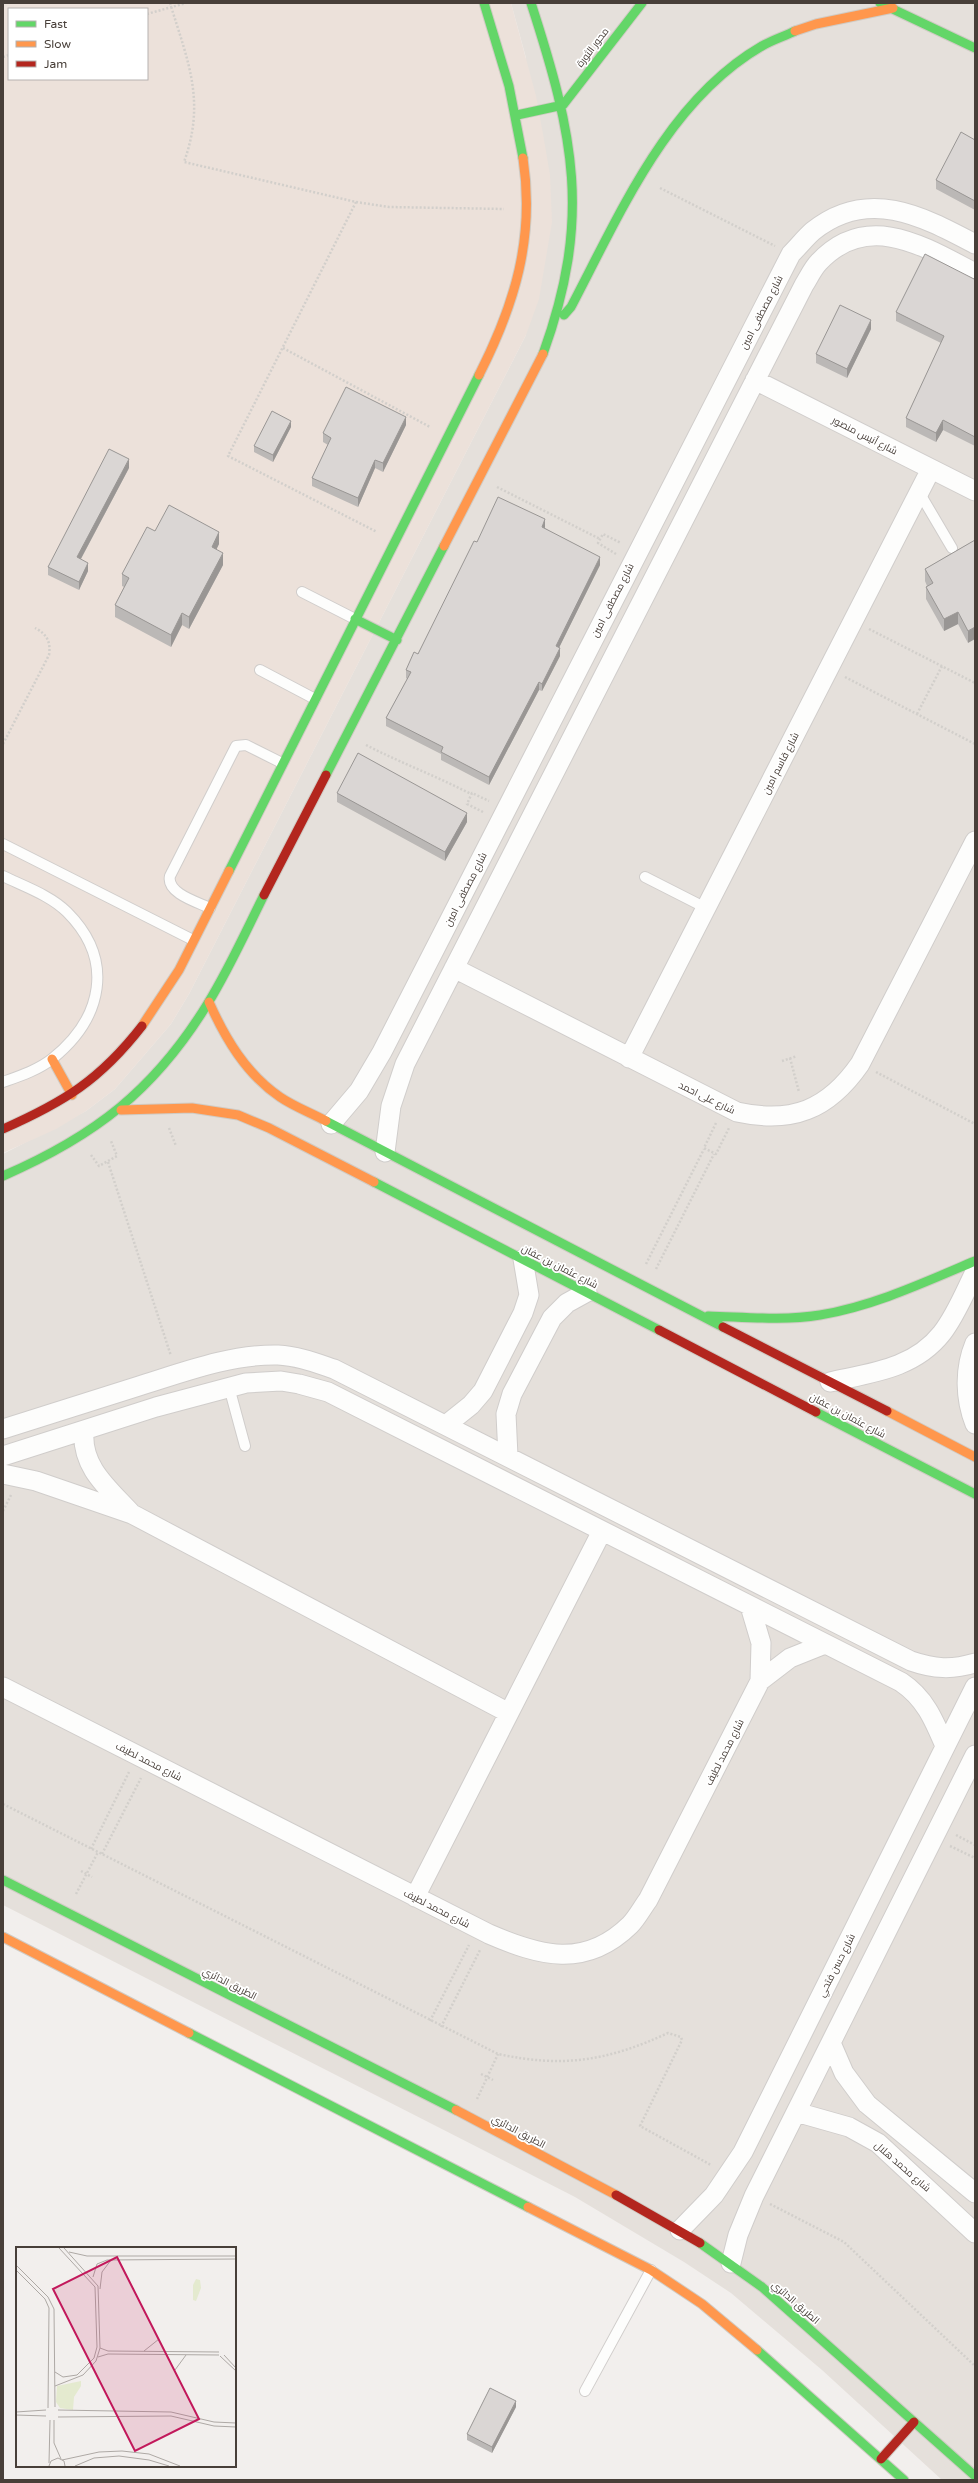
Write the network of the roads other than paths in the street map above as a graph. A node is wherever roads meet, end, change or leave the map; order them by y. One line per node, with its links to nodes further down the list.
1 (484, 3): 8 (street)
2 (531, 3): 7 (street)
3 (642, 3): 7 (street, محور الثورة)
4 (880, 3): 5 (street)
5 (893, 8): 6 (street); 11 (street)
6 (975, 48)
7 (562, 105): 8 (street); 11 (street)
8 (517, 115): 18 (street)
9 (975, 244): 37 (street, شارع مصطفى امين)
10 (975, 273): 12 (street)
11 (558, 318): 19 (street)
12 (755, 380): 13 (street, شارع أنيس منصور); 30 (street)
13 (931, 469): 14 (street, شارع أنيس منصور); 15 (street, شارع قاسم امين)
14 (975, 491)
15 (919, 492): 16 (lane); 28 (street, شارع قاسم امين)
16 (952, 548)
17 (302, 592): 18 (lane)
18 (355, 619): 19 (street); 21 (street)
19 (397, 640): 31 (street)
20 (260, 670): 21 (lane)
21 (315, 699): 22 (street)
22 (282, 763): 27 (street); 27 (lane)
23 (975, 841): 32 (street, شارع على احمد)
24 (3, 844): 29 (lane)
25 (3, 876): 33 (lane)
26 (645, 877): 28 (lane)
27 (210, 908): 29 (street)
28 (706, 908): 32 (street, شارع قاسم امين)
29 (193, 940): 35 (street)
30 (454, 968): 32 (street, شارع على احمد); 39 (street)
31 (209, 1002): 36 (street); 37 (street, شارع عثمان بن عفان)
32 (629, 1058)
33 (52, 1059): 34 (lane); 35 (street)
34 (3, 1082)
35 (72, 1095): 38 (street)
36 (121, 1110): 40 (street); 41 (street, شارع عثمان بن عفان)
37 (331, 1124): 39 (street, شارع عثمان بن عفان)
38 (3, 1129)
39 (385, 1152): 45 (street, شارع عثمان بن عفان)
40 (3, 1176)
41 (523, 1259): 44 (street, شارع عثمان بن عفان); 52 (street)
42 (975, 1261): 45 (street)
43 (975, 1272): 48 (street)
44 (587, 1292): 57 (street); 60 (street, شارع عثمان بن عفان)
45 (702, 1316): 48 (street, شارع عثمان بن عفان)
46 (975, 1343): 51 (street)
47 (306, 1359): 49 (street); 52 (street); 53 (street)
48 (830, 1382): 59 (street, شارع عثمان بن عفان)
49 (299, 1384): 50 (street); 64 (street)
50 (229, 1387): 54 (street); 55 (lane)
51 (975, 1424)
52 (446, 1425): 57 (street)
53 (3, 1429)
54 (84, 1431): 56 (street); 63 (street)
55 (245, 1446)
56 (3, 1456)
57 (508, 1456): 67 (street)
58 (929, 1456): 60 (street)
59 (975, 1457)
60 (923, 1467): 62 (street, شارع عثمان بن عفان)
61 (3, 1474): 63 (street)
62 (975, 1494)
63 (132, 1514): 71 (street)
64 (602, 1531): 65 (street); 71 (street)
65 (750, 1606): 66 (street); 68 (street, شارع محمد لطيف)
66 (825, 1644): 68 (street, شارع محمد لطيف); 72 (street)
67 (975, 1663)
68 (760, 1681): 75 (street, شارع محمد لطيف)
69 (3, 1686): 75 (street, شارع محمد لطيف)
70 (975, 1687): 72 (street, شارع حسن فتحي)
71 (509, 1713): 75 (street)
72 (945, 1746): 80 (street, شارع حسن فتحي)
73 (975, 1755): 77 (street)
74 (3, 1880): 80 (street, الطريق الدائري)
75 (415, 1897)
76 (3, 1937): 83 (street)
77 (831, 2043): 78 (street); 79 (street)
78 (796, 2112): 81 (street, شارع محمد هلال); 82 (street)
79 (975, 2192)
80 (680, 2230): 82 (street, الطريق الدائري)
81 (975, 2233)
82 (731, 2263): 85 (street, الطريق الدائري)
83 (651, 2270): 84 (lane); 86 (street)
84 (585, 2391)
85 (914, 2422): 86 (street); 87 (street, الطريق الدائري)
86 (881, 2459): 88 (street)
87 (975, 2476)
88 (904, 2480)

